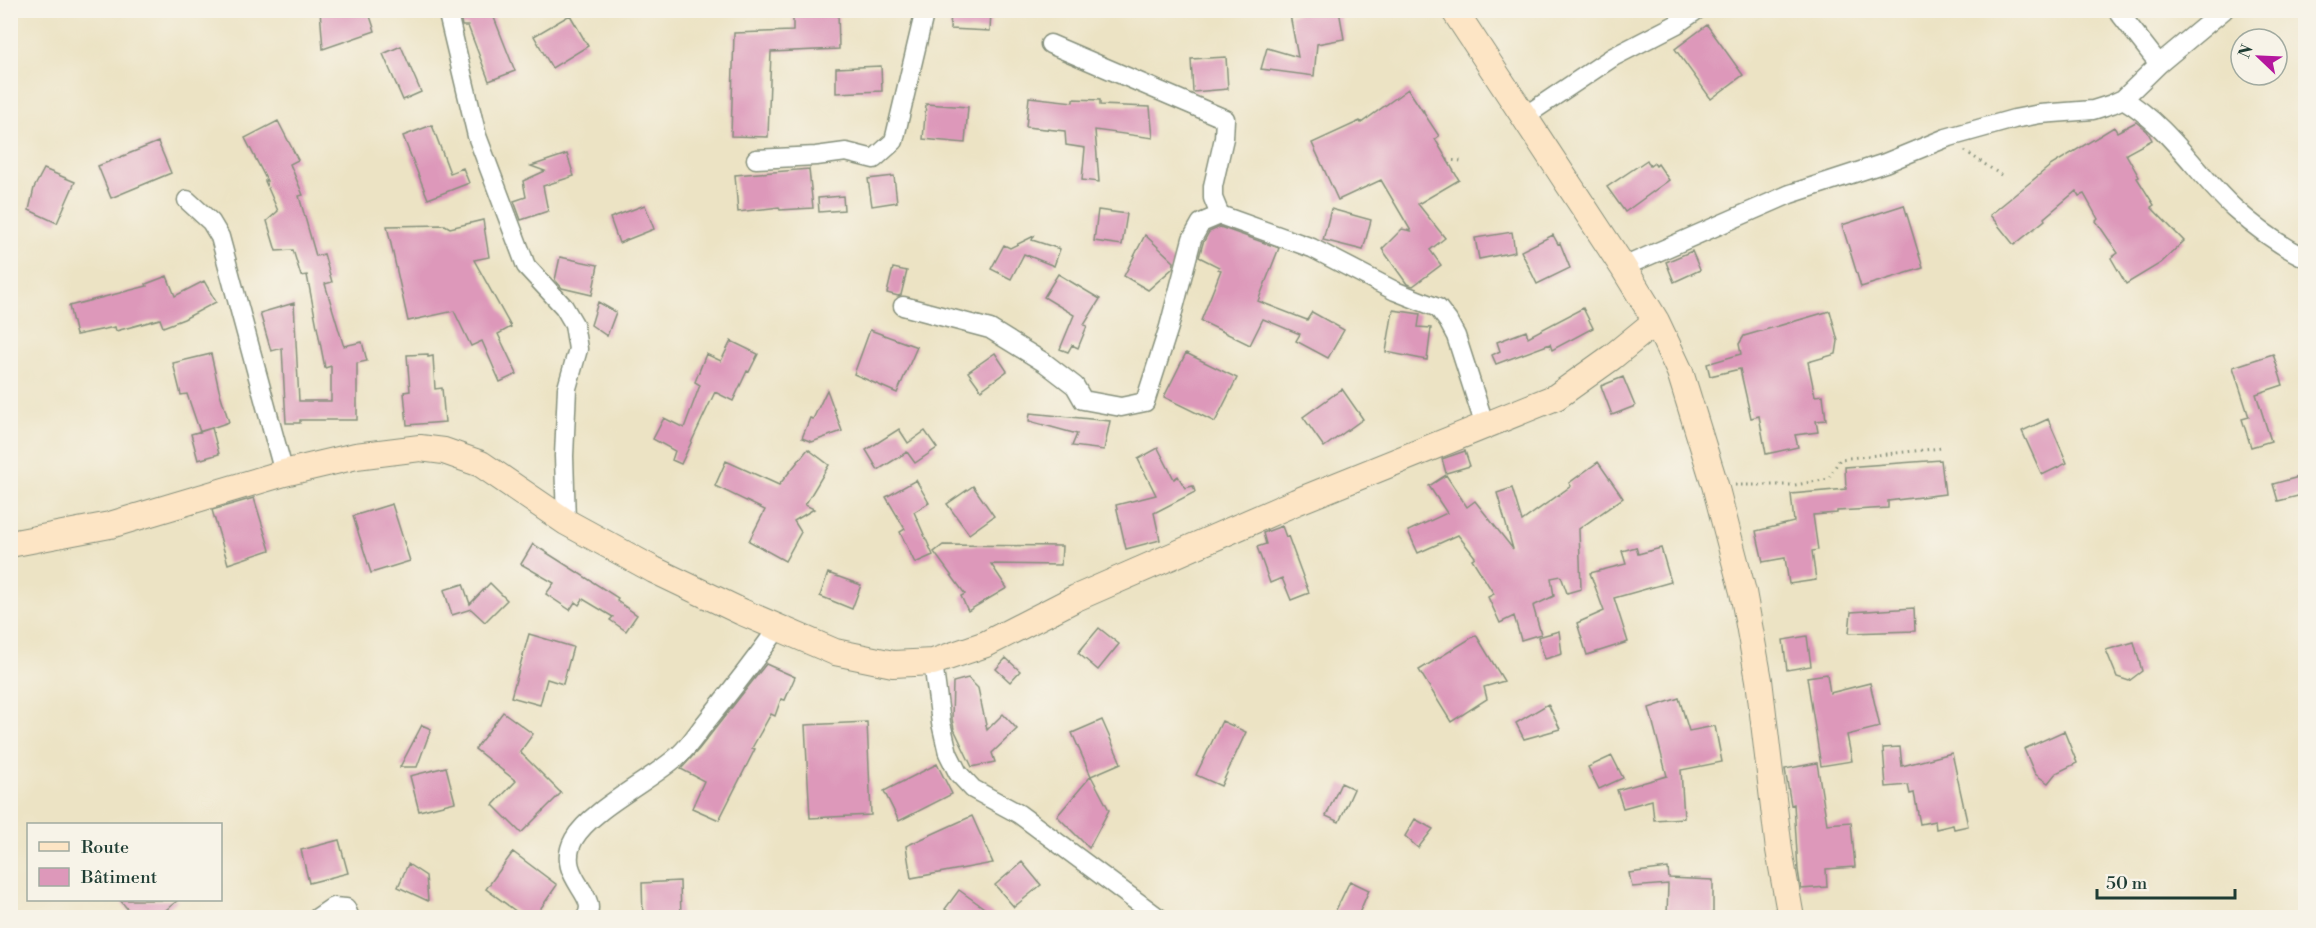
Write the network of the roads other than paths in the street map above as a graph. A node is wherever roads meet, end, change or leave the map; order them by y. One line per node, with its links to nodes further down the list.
1 (447, 10): 20 (street)
2 (925, 10): 11 (street)
3 (1454, 10): 10 (street)
4 (1697, 10): 10 (street)
5 (2118, 10): 8 (street)
6 (2224, 10): 8 (street)
7 (1050, 44): 13 (street)
8 (2159, 64): 9 (street)
9 (2123, 99): 14 (street); 15 (street)
10 (1525, 116): 15 (street)
11 (756, 159)
12 (187, 200): 19 (street)
13 (1220, 215): 16 (street); 18 (street)
14 (2306, 258)
15 (1623, 267): 17 (street)
16 (903, 306)
17 (1656, 321): 18 (street); 28 (street)
18 (1485, 426): 23 (street)
19 (284, 473): 20 (street); 21 (street)
20 (566, 522): 22 (street)
21 (10, 544)
22 (778, 628): 23 (street); 26 (street)
23 (933, 662): 27 (street)
24 (317, 918): 25 (street)
25 (351, 918)
26 (585, 918)
27 (1160, 918)
28 (1791, 918)

